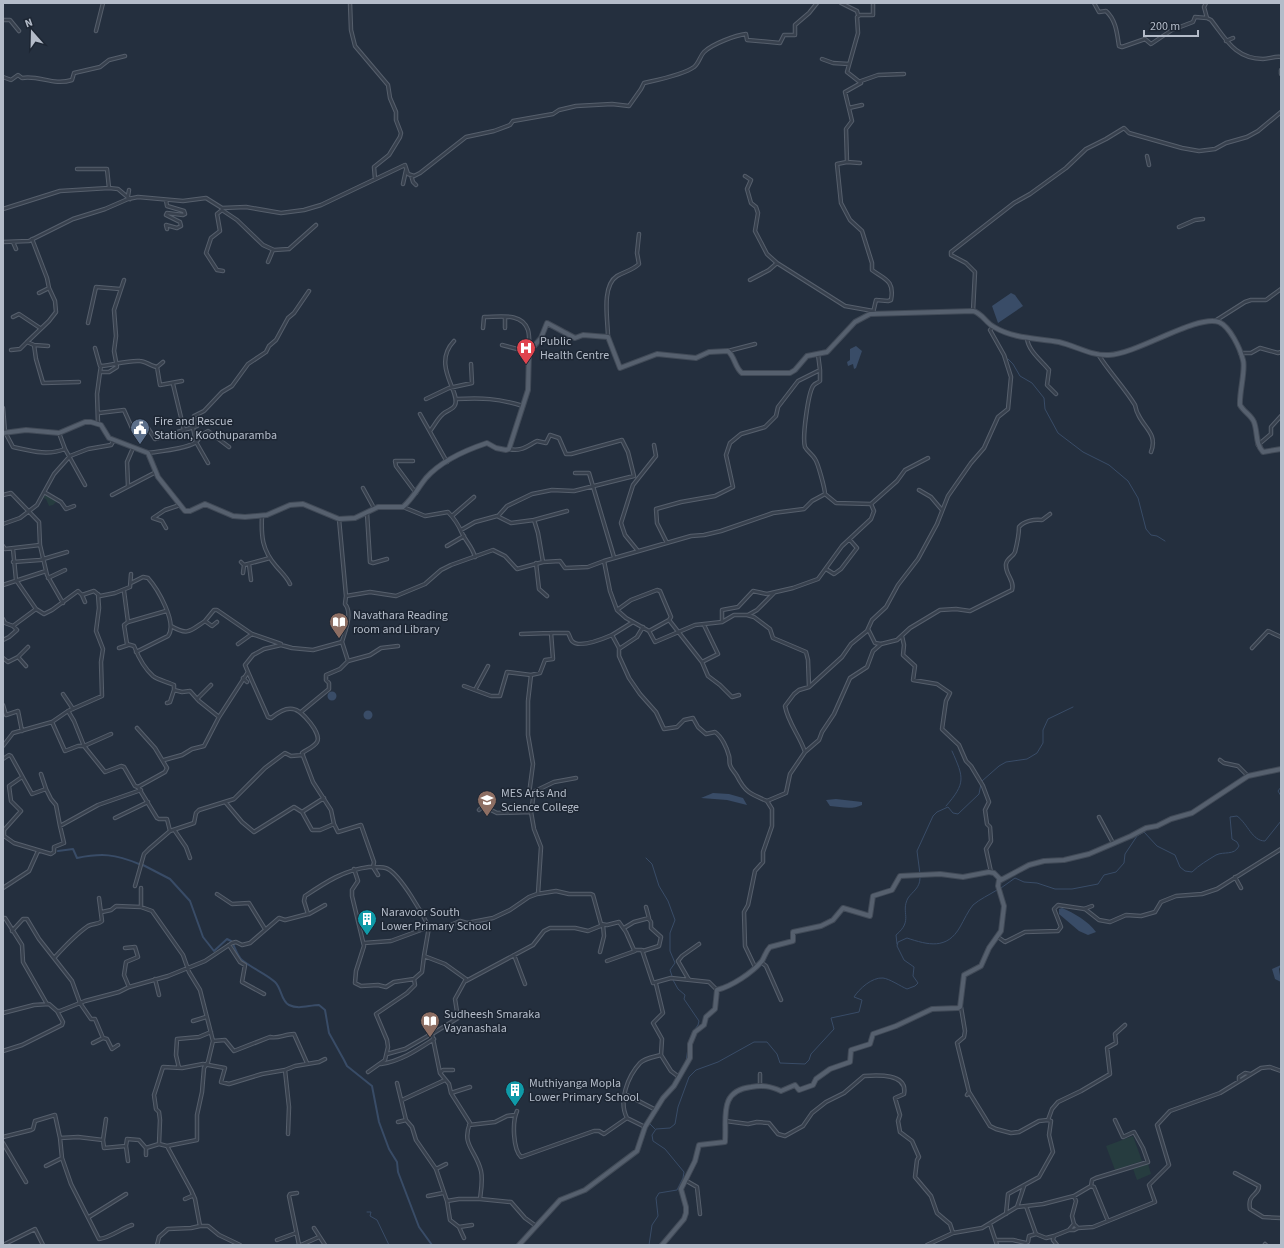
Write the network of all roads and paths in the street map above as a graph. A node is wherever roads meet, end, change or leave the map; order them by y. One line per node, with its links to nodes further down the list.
1 (103, 3): 12 (street)
2 (350, 3): 35 (street)
3 (817, 3): 33 (street)
4 (841, 3): 8 (street)
5 (873, 3): 8 (street)
6 (1094, 3): 9 (street)
7 (1206, 3): 9 (street)
8 (858, 15): 18 (street)
9 (1207, 18): 14 (street)
10 (3, 20): 11 (street)
11 (19, 31)
12 (96, 31)
13 (1233, 38): 14 (street)
14 (1226, 41): 16 (street)
15 (125, 56): 22 (street)
16 (1281, 58)
17 (822, 59): 18 (street)
18 (849, 64): 23 (street)
19 (1281, 70): 21 (street)
20 (904, 74): 23 (street)
21 (1281, 74)
22 (3, 77)
23 (861, 81): 25 (street)
24 (862, 105): 25 (street)
25 (849, 108): 28 (street)
26 (1281, 112): 64 (street)
27 (1147, 156): 30 (street)
28 (847, 162): 29 (street); 65 (street)
29 (860, 163)
30 (1149, 165)
31 (77, 169): 38 (street)
32 (406, 170): 33 (street); 35 (street); 36 (street)
33 (411, 175): 37 (street)
34 (745, 176): 55 (street)
35 (374, 180): 43 (street)
36 (403, 184)
37 (416, 185)
38 (109, 188): 40 (street); 42 (street)
39 (129, 190): 40 (street)
40 (129, 197): 41 (street); 49 (street)
41 (166, 200): 43 (street); 47 (street)
42 (3, 208)
43 (222, 209): 53 (street); 56 (street)
44 (1203, 219): 46 (street)
45 (316, 225): 53 (street)
46 (1179, 227)
47 (167, 229)
48 (639, 234): 74 (street)
49 (32, 239): 51 (street); 59 (street)
50 (3, 242): 51 (street)
51 (13, 242): 52 (street)
52 (16, 249)
53 (274, 250): 54 (street)
54 (268, 262)
55 (777, 263): 58 (street); 65 (street)
56 (223, 271)
57 (124, 280): 60 (street)
58 (750, 280)
59 (49, 288): 63 (street); 71 (street)
60 (120, 289): 69 (street); 91 (street)
61 (1281, 289): 68 (street)
62 (309, 291): 110 (street)
63 (39, 293)
64 (973, 311): 65 (main road); 70 (main road)
65 (873, 312): 88 (main road)
66 (13, 317): 71 (street)
67 (505, 317): 72 (street); 73 (street); 85 (street)
68 (1215, 321): 87 (main road); 89 (main road)
69 (88, 322)
70 (993, 327): 75 (main road); 151 (street)
71 (40, 328): 77 (street)
72 (483, 328)
73 (505, 328)
74 (608, 337): 84 (main road); 85 (main road)
75 (1028, 338): 89 (main road); 101 (street)
76 (454, 341): 100 (street)
77 (27, 342): 79 (street); 83 (street)
78 (755, 344): 84 (street)
79 (34, 345): 81 (street); 98 (street)
80 (502, 345): 85 (street)
81 (48, 346)
82 (95, 348): 93 (street)
83 (10, 350)
84 (728, 351): 88 (main road)
85 (530, 352): 104 (main road)
86 (1281, 352): 87 (street)
87 (1240, 353): 118 (main road)
88 (818, 354): 95 (street)
89 (1098, 354): 124 (street)
90 (163, 362): 94 (street)
91 (117, 364): 93 (street); 94 (street); 96 (street)
92 (471, 364): 100 (street)
93 (100, 366): 96 (street)
94 (157, 367): 99 (street)
95 (820, 370): 142 (street); 166 (street)
96 (100, 372): 106 (street)
97 (182, 381): 99 (street)
98 (79, 382)
99 (173, 384): 111 (street)
100 (451, 388): 102 (street); 103 (street)
101 (1056, 394)
102 (426, 399)
103 (456, 399): 104 (street); 112 (street)
104 (523, 406): 122 (main road)
105 (3, 408): 113 (street)
106 (99, 413): 109 (street); 111 (street)
107 (420, 414): 112 (street)
108 (1281, 416): 118 (street)
109 (98, 424): 114 (main road); 115 (main road)
110 (193, 428): 111 (street); 116 (street)
111 (184, 430)
112 (430, 431): 129 (street)
113 (4, 432): 114 (main road); 121 (street)
114 (59, 433): 121 (street)
115 (114, 440): 120 (main road); 126 (street)
116 (196, 442): 119 (street); 125 (street); 130 (street)
117 (654, 445): 134 (street)
118 (1258, 445): 123 (main road)
119 (229, 447)
120 (133, 448): 125 (main road); 136 (street)
121 (65, 449): 126 (street)
122 (509, 449): 129 (main road); 133 (street)
123 (1281, 449)
124 (1151, 452)
125 (148, 453): 131 (main road)
126 (69, 458): 135 (street); 140 (street)
127 (928, 458): 146 (street)
128 (412, 461): 141 (street)
129 (447, 462): 141 (main road)
130 (208, 464)
131 (156, 472): 136 (street); 147 (main road)
132 (575, 473): 137 (street)
133 (634, 476): 134 (street); 137 (street)
134 (636, 480): 171 (street)
135 (85, 485)
136 (128, 486): 144 (street)
137 (593, 486): 158 (street); 174 (street)
138 (364, 488): 150 (street)
139 (919, 490): 151 (street)
140 (44, 492): 148 (street); 152 (street)
141 (416, 494): 149 (main road)
142 (825, 494): 146 (street); 166 (street)
143 (3, 495): 152 (street)
144 (112, 495)
145 (474, 497): 157 (street)
146 (871, 504): 165 (street)
147 (180, 505): 156 (main road); 162 (street)
148 (74, 506)
149 (403, 507): 150 (main road); 157 (street)
150 (374, 508): 154 (main road)
151 (942, 510): 219 (street)
152 (30, 511): 161 (street); 167 (street)
153 (567, 511): 160 (street)
154 (367, 513): 159 (main road); 176 (street)
155 (1050, 514): 226 (street)
156 (262, 516): 159 (main road); 175 (street)
157 (452, 516): 163 (street)
158 (498, 516): 160 (street); 163 (street)
159 (339, 519): 200 (street)
160 (534, 520): 181 (street)
161 (3, 524)
162 (166, 528)
163 (461, 530): 164 (street)
164 (464, 536): 169 (street); 173 (street)
165 (850, 540): 185 (street); 185 (street)
166 (667, 543): 171 (street)
167 (40, 545): 170 (street); 177 (street)
168 (3, 546): 170 (street)
169 (447, 546)
170 (13, 549): 179 (street)
171 (638, 551): 174 (street)
172 (67, 552): 177 (street)
173 (475, 557): 182 (street); 200 (street)
174 (614, 557): 178 (street)
175 (270, 558): 183 (street); 194 (street)
176 (388, 559)
177 (43, 560): 179 (street); 187 (street)
178 (604, 561): 181 (street); 205 (street)
179 (13, 562): 191 (street)
180 (241, 562): 184 (street)
181 (542, 562): 182 (street)
182 (536, 563): 201 (street)
183 (249, 564): 184 (street); 192 (street)
184 (244, 565): 188 (street)
185 (825, 569): 197 (street)
186 (65, 570): 190 (street)
187 (46, 571): 190 (street); 191 (street)
188 (243, 573)
189 (131, 574): 193 (street)
190 (48, 578): 203 (street)
191 (16, 580): 195 (street); 204 (street)
192 (251, 580)
193 (130, 583): 196 (street); 206 (street)
194 (290, 584)
195 (3, 585)
196 (124, 591): 198 (street); 211 (street)
197 (774, 592): 207 (street); 214 (street)
198 (98, 594): 199 (street); 260 (street)
199 (82, 595): 202 (street); 203 (street)
200 (346, 596): 229 (street)
201 (547, 596)
202 (85, 602)
203 (63, 603): 204 (street)
204 (36, 609): 216 (street)
205 (617, 610): 208 (street); 213 (street)
206 (166, 611): 211 (street); 217 (street)
207 (748, 615): 214 (street); 252 (street)
208 (669, 620): 220 (street); 221 (street)
209 (3, 621): 216 (street)
210 (205, 621): 212 (street); 217 (street); 223 (street)
211 (128, 622): 232 (street)
212 (217, 622)
213 (633, 622): 218 (street); 225 (street)
214 (722, 622): 215 (street)
215 (704, 625): 221 (street); 243 (street)
216 (13, 626): 228 (street)
217 (171, 626): 239 (street)
218 (643, 627): 220 (street); 238 (street)
219 (868, 629): 231 (street); 252 (street)
220 (649, 631): 221 (street)
221 (678, 631): 243 (street)
222 (551, 633): 224 (street); 225 (street); 247 (street)
223 (252, 634): 230 (street); 233 (street)
224 (521, 634)
225 (612, 635): 238 (street)
226 (902, 636): 231 (street); 305 (street)
227 (1281, 637): 237 (street)
228 (3, 640)
229 (342, 642): 233 (street); 242 (street)
230 (238, 644)
231 (881, 644): 270 (street)
232 (128, 645): 236 (street); 239 (street)
233 (281, 645): 246 (street)
234 (398, 646): 242 (street)
235 (28, 648): 240 (street)
236 (119, 648)
237 (1252, 648)
238 (619, 649): 276 (street)
239 (136, 652): 253 (street)
240 (18, 657): 241 (street); 244 (street)
241 (3, 658)
242 (348, 661): 262 (street)
243 (702, 662): 256 (street)
244 (26, 666)
245 (488, 666): 254 (street)
246 (248, 672): 248 (street); 262 (street)
247 (530, 675): 254 (street); 285 (street)
248 (243, 678): 249 (street); 263 (street)
249 (247, 682)
250 (211, 685): 257 (street)
251 (464, 686): 254 (street)
252 (809, 687): 270 (street)
253 (174, 690): 257 (street); 258 (street)
254 (475, 690)
255 (63, 694): 260 (street)
256 (739, 695)
257 (198, 699): 263 (street)
258 (167, 703)
259 (3, 705): 266 (street)
260 (73, 709): 261 (street)
261 (68, 711): 264 (street); 269 (street)
262 (301, 712): 271 (street)
263 (219, 717): 273 (street)
264 (52, 722): 266 (street); 269 (street)
265 (137, 728): 273 (street)
266 (22, 731): 268 (street)
267 (111, 734): 269 (street)
268 (3, 746)
269 (84, 746): 282 (street)
270 (805, 752): 287 (street)
271 (303, 755): 286 (street); 289 (street)
272 (3, 759): 280 (street)
273 (164, 760): 282 (street)
274 (1220, 760): 279 (street)
275 (735, 766): 276 (street)
276 (732, 768): 287 (street)
277 (1281, 770): 279 (main road)
278 (41, 774): 283 (street)
279 (1248, 776): 299 (main road)
280 (22, 777): 283 (street); 301 (street)
281 (576, 778): 285 (street)
282 (138, 787): 284 (street)
283 (46, 789): 296 (street)
284 (141, 790): 288 (street); 296 (street)
285 (532, 793): 292 (street)
286 (324, 798): 291 (street); 295 (street)
287 (767, 801): 344 (street)
288 (148, 802): 294 (street); 297 (street)
289 (226, 803): 291 (street); 298 (street)
290 (479, 810): 292 (street)
291 (302, 812): 295 (street)
292 (531, 812): 314 (street)
293 (1098, 817): 299 (street)
294 (115, 818)
295 (334, 824): 303 (street)
296 (60, 826): 301 (street)
297 (170, 831): 298 (street); 309 (street)
298 (174, 831): 302 (street)
299 (1113, 843): 308 (main road)
300 (1281, 849): 307 (street)
301 (38, 851): 310 (street)
302 (190, 858)
303 (373, 867): 304 (street); 306 (street); 326 (street)
304 (354, 869): 322 (street); 331 (street)
305 (991, 872): 308 (main road); 342 (main road)
306 (378, 875)
307 (1235, 877): 312 (street); 320 (street)
308 (999, 880): 330 (main road)
309 (135, 886)
310 (3, 888)
311 (141, 888): 318 (street)
312 (1242, 888)
313 (217, 894): 328 (street)
314 (538, 894): 325 (street); 326 (street)
315 (99, 898): 321 (street)
316 (325, 905): 322 (street)
317 (1092, 906): 320 (street)
318 (141, 907): 321 (street); 343 (street)
319 (646, 907): 324 (street)
320 (1085, 909): 330 (street)
321 (102, 912): 340 (street)
322 (308, 914): 328 (street)
323 (3, 918): 329 (street)
324 (648, 918): 327 (street); 336 (street)
325 (603, 926): 327 (street); 337 (street); 339 (street)
326 (429, 927): 331 (street); 338 (street)
327 (624, 928): 335 (street)
328 (265, 929): 333 (street)
329 (12, 931): 340 (street); 357 (street)
330 (998, 938): 358 (main road)
331 (364, 943): 346 (street)
332 (699, 944): 347 (street)
333 (229, 945): 343 (street); 353 (street)
334 (125, 948): 351 (street)
335 (636, 950): 336 (street); 341 (street)
336 (643, 951): 350 (street)
337 (600, 952)
338 (424, 956): 346 (street); 348 (street)
339 (514, 956): 348 (street); 349 (street)
340 (55, 957): 356 (street)
341 (607, 961)
342 (761, 961): 344 (main road); 355 (street)
343 (188, 967): 345 (street); 361 (street)
344 (755, 967): 352 (main road)
345 (155, 979): 351 (street); 354 (street)
346 (414, 979): 372 (street)
347 (689, 980): 350 (street); 352 (street)
348 (466, 981): 365 (street)
349 (525, 984)
350 (656, 984): 373 (street)
351 (129, 987): 356 (street)
352 (717, 990): 385 (main road)
353 (264, 994)
354 (159, 995)
355 (781, 1000)
356 (80, 1003): 359 (street); 366 (street)
357 (47, 1004): 359 (street); 360 (street)
358 (960, 1007): 388 (main road); 390 (street)
359 (57, 1011): 371 (street)
360 (3, 1013)
361 (206, 1017): 362 (street); 364 (street)
362 (193, 1021)
363 (1125, 1025): 401 (street)
364 (211, 1032): 368 (street); 378 (street)
365 (433, 1032): 367 (street); 372 (street)
366 (102, 1038): 369 (street); 370 (street)
367 (434, 1039): 377 (street); 383 (street)
368 (213, 1041): 375 (street); 376 (street)
369 (93, 1043)
370 (118, 1046)
371 (3, 1051)
372 (386, 1054): 377 (street)
373 (661, 1055): 385 (street); 392 (street)
374 (325, 1059): 375 (street)
375 (307, 1063): 379 (street)
376 (206, 1064): 378 (street); 379 (street); 416 (street)
377 (380, 1064): 382 (street)
378 (179, 1068): 414 (street)
379 (285, 1070): 408 (street)
380 (453, 1070): 383 (street)
381 (1281, 1071): 444 (street)
382 (368, 1072)
383 (440, 1073): 386 (street)
384 (760, 1074): 388 (street)
385 (679, 1077): 395 (main road)
386 (445, 1080): 391 (street); 394 (street)
387 (397, 1083): 394 (street)
388 (760, 1086): 403 (main road)
389 (470, 1088): 391 (street)
390 (970, 1092): 393 (street); 401 (street)
391 (451, 1093): 405 (street)
392 (625, 1094): 395 (street); 398 (street)
393 (967, 1095)
394 (402, 1100): 400 (street)
395 (656, 1110): 406 (main road)
396 (517, 1111): 397 (street)
397 (515, 1116): 398 (street); 405 (street)
398 (627, 1118): 406 (street)
399 (106, 1119): 412 (street)
400 (406, 1120): 404 (street); 423 (street)
401 (1048, 1120): 427 (street)
402 (1115, 1120): 428 (street)
403 (726, 1121): 409 (street); 425 (main road)
404 (398, 1122)
405 (469, 1125): 436 (street)
406 (646, 1127): 450 (main road)
407 (784, 1133): 409 (street)
408 (288, 1134)
409 (779, 1134): 455 (street)
410 (3, 1137): 411 (street)
411 (60, 1138): 412 (street); 419 (street)
412 (102, 1140): 415 (street)
413 (3, 1143): 426 (street)
414 (159, 1144): 416 (street); 417 (street)
415 (126, 1146): 417 (street); 420 (street)
416 (167, 1146): 432 (street)
417 (146, 1148): 418 (street)
418 (146, 1155)
419 (62, 1158): 422 (street); 442 (street)
420 (128, 1161)
421 (446, 1164): 423 (street)
422 (46, 1166)
423 (436, 1169): 430 (street)
424 (1235, 1172): 443 (street)
425 (685, 1180): 440 (street); 470 (main road)
426 (26, 1182)
427 (1024, 1186): 439 (street); 441 (street)
428 (1091, 1186): 434 (street); 444 (street)
429 (297, 1193): 456 (street)
430 (443, 1193): 433 (street); 437 (street)
431 (126, 1194): 442 (street)
432 (192, 1196): 435 (street); 449 (street)
433 (428, 1196)
434 (1074, 1196): 438 (street); 446 (street)
435 (185, 1199)
436 (480, 1199): 437 (street); 450 (street)
437 (447, 1201): 451 (street)
438 (1026, 1206): 439 (street); 457 (street)
439 (1017, 1207): 441 (street)
440 (700, 1214)
441 (1006, 1214): 445 (street)
442 (89, 1217): 447 (street)
443 (1281, 1218)
444 (1108, 1222): 453 (street)
445 (990, 1224): 455 (street); 462 (street)
446 (1074, 1224): 453 (street); 454 (street)
447 (132, 1225)
448 (472, 1225): 451 (street)
449 (200, 1226): 465 (street); 466 (street)
450 (536, 1226): 469 (main road)
451 (459, 1227): 460 (street)
452 (314, 1228): 459 (street)
453 (1078, 1228): 454 (street)
454 (1069, 1230): 458 (street)
455 (954, 1233): 471 (street)
456 (296, 1234): 461 (street); 467 (street)
457 (1036, 1234): 458 (street); 462 (street)
458 (1054, 1236): 473 (street)
459 (319, 1237): 467 (street); 468 (street)
460 (464, 1238)
461 (277, 1240)
462 (996, 1240): 472 (street)
463 (3, 1245): 464 (street)
464 (43, 1245)
465 (157, 1245)
466 (240, 1245)
467 (300, 1245)
468 (325, 1245)
469 (519, 1245)
470 (662, 1245)
471 (927, 1245)
472 (997, 1245)
473 (1057, 1245)

